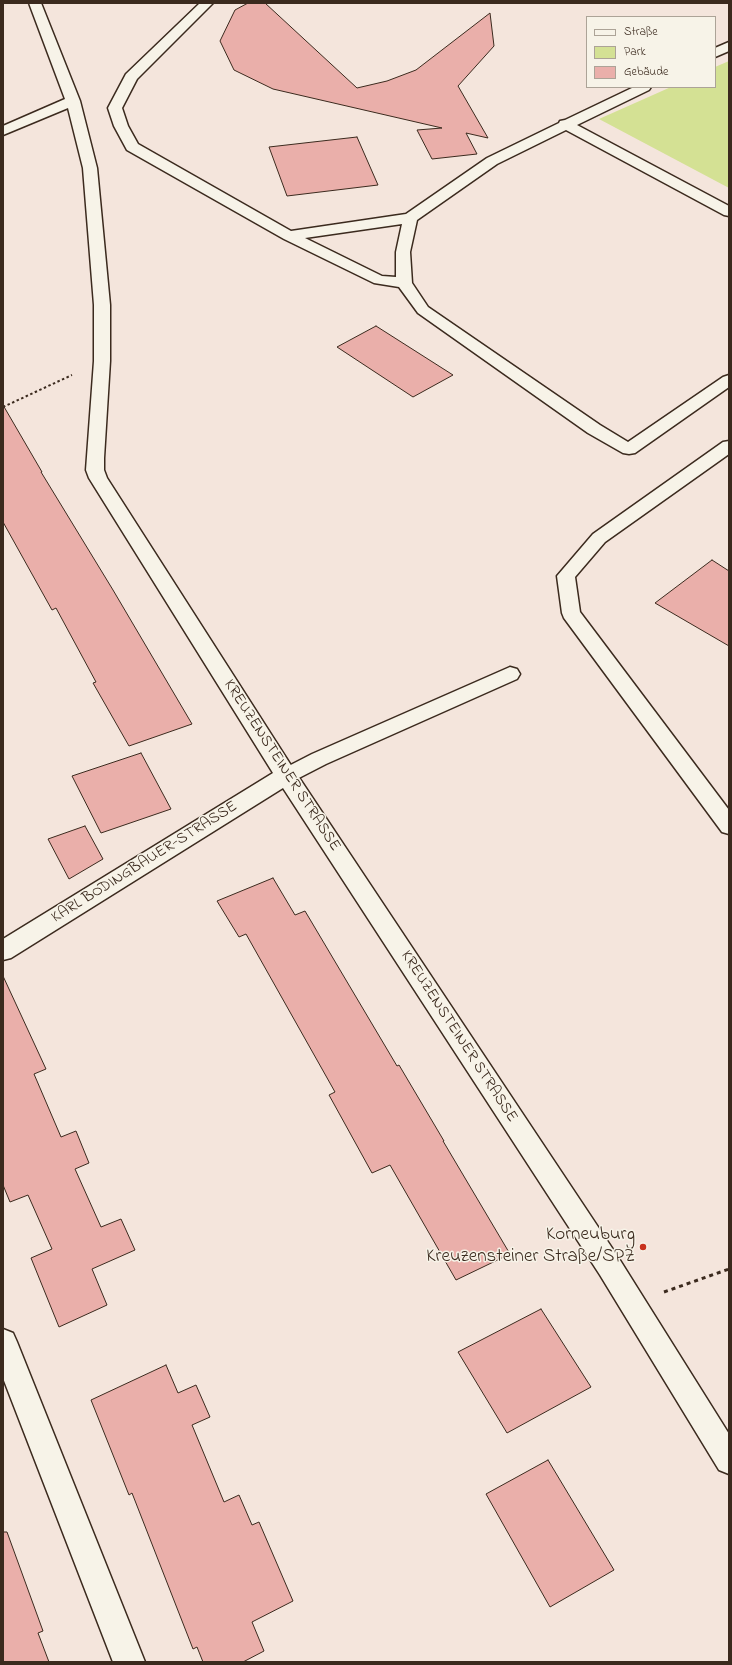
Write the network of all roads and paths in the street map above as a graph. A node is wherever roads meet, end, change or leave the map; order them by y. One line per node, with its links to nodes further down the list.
1 (35, 3): 6 (street, KREUZENSTEINER STRASSE)
2 (207, 3): 11 (lane)
3 (729, 46): 4 (lane)
4 (716, 52)
5 (642, 88): 7 (lane)
6 (73, 101): 8 (street); 13 (street, KREUZENSTEINER STRASSE)
7 (565, 124): 9 (lane); 10 (lane)
8 (3, 131)
9 (729, 212)
10 (410, 218): 11 (lane); 12 (lane)
11 (289, 236): 12 (lane)
12 (404, 283): 14 (lane)
13 (102, 361): 15 (path); 18 (street, KREUZENSTEINER STRASSE)
14 (729, 380)
15 (3, 407)
16 (729, 446): 19 (lane)
17 (510, 674): 18 (lane)
18 (286, 776): 20 (street, KARL BODINGBAUER-STRASSE); 22 (street, KREUZENSTEINER STRASSE)
19 (729, 826)
20 (3, 951)
21 (729, 1269): 22 (path)
22 (632, 1303): 24 (street, KREUZENSTEINER STRASSE)
23 (3, 1342): 25 (street)
24 (729, 1460)
25 (129, 1662)

